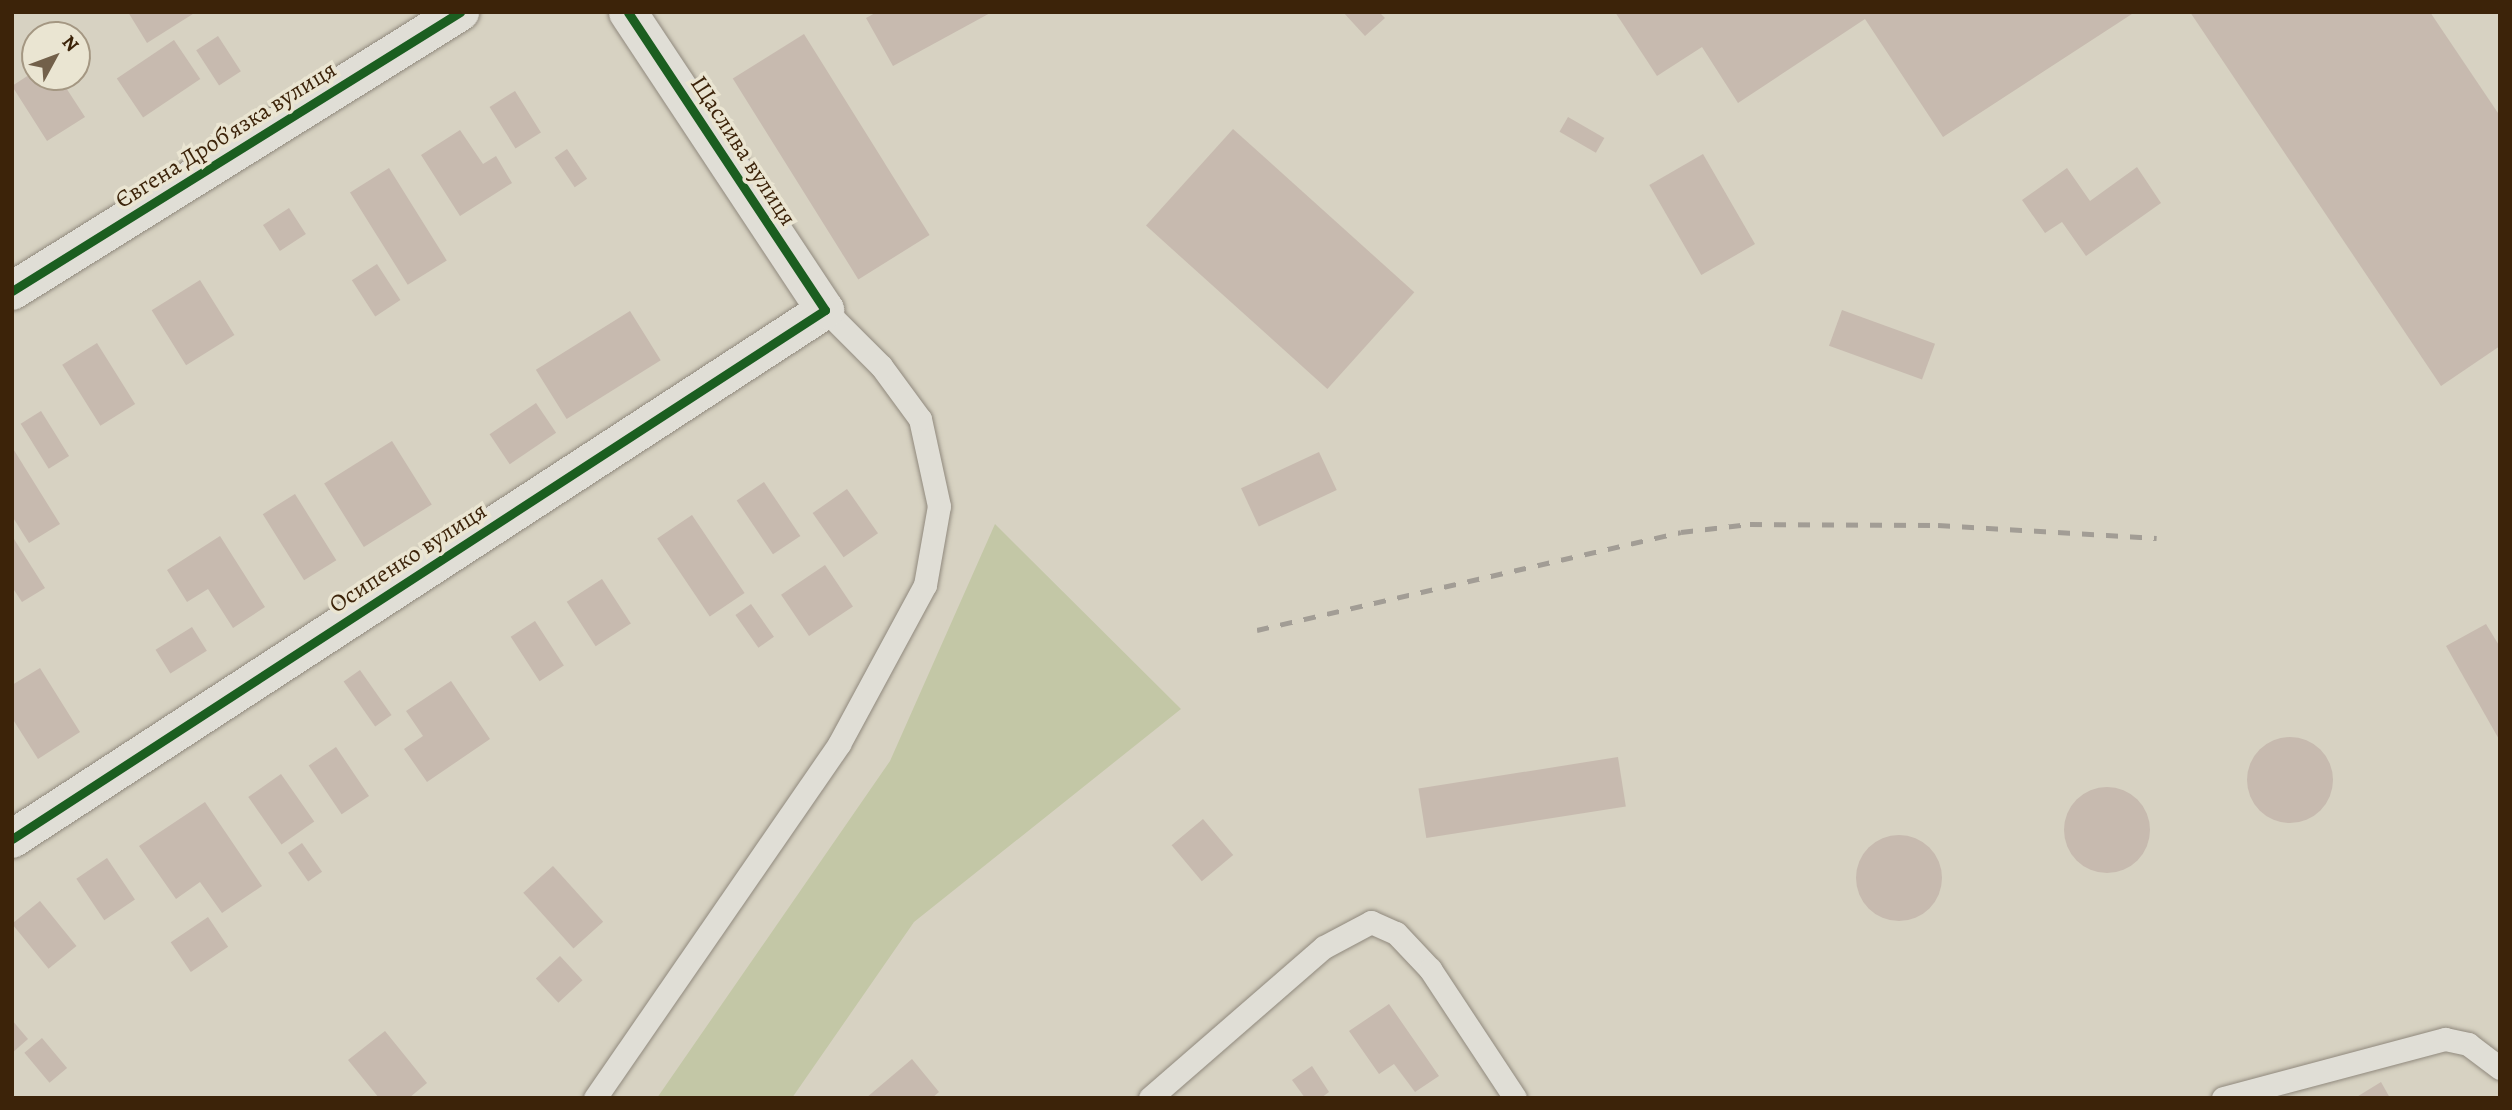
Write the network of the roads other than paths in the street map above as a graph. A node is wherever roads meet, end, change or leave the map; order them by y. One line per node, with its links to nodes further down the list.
1 (460, 12): 3 (street, Євгена Дроб’язка вулиця)
2 (628, 12): 4 (street, Щаслива вулиця)
3 (12, 291)
4 (825, 310): 5 (street, Осипенко вулиця); 7 (lane)
5 (12, 839)
6 (2500, 1068): 10 (lane)
7 (595, 1098)
8 (1150, 1098): 9 (lane)
9 (1515, 1098)
10 (2223, 1098)

